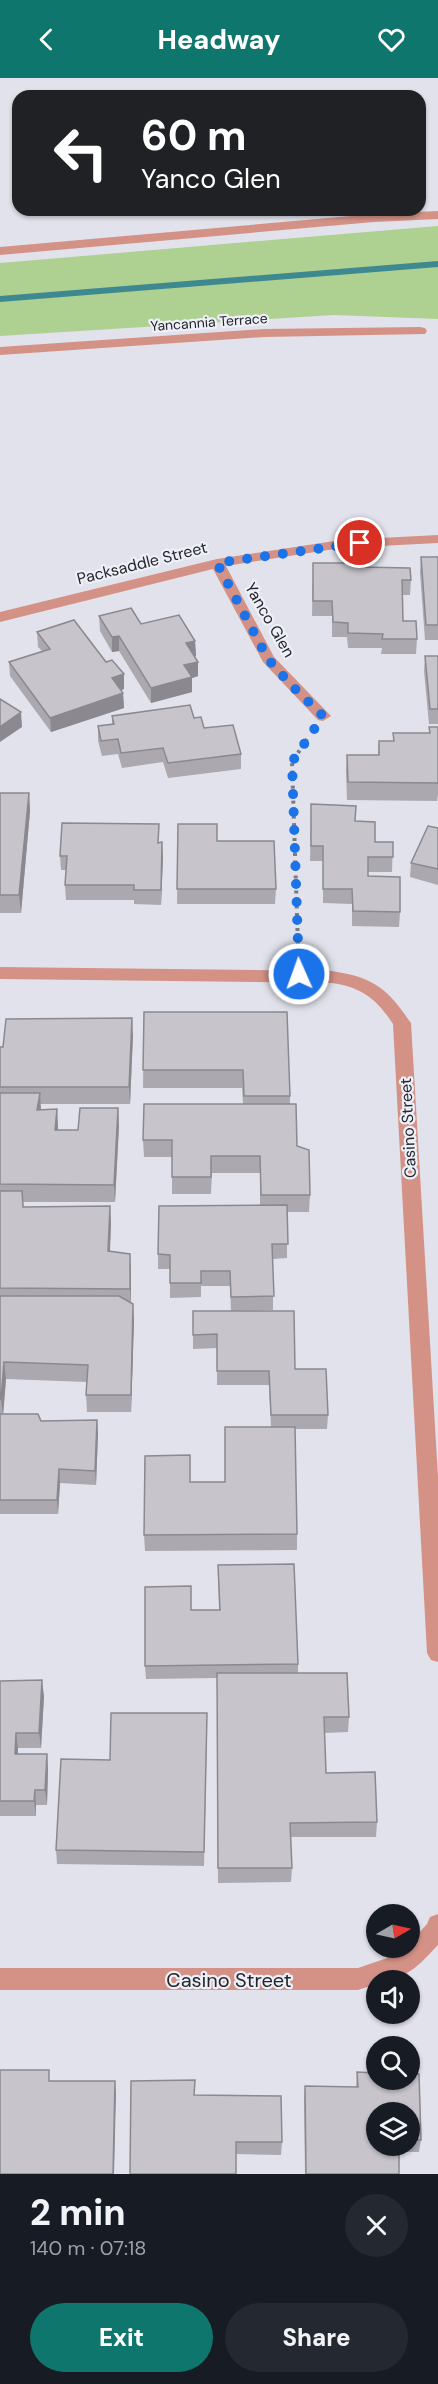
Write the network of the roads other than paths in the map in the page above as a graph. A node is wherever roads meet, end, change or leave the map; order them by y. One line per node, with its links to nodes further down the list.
1 (417, 216): 2 (street)
2 (0, 251)
3 (420, 331): 4 (street, Yancannia Terrace)
4 (0, 351)
5 (438, 539): 6 (street, Packsaddle Street)
6 (217, 563): 7 (street, Packsaddle Street); 8 (street, Yanco Glen)
7 (0, 617)
8 (323, 716)
9 (0, 973): 10 (street, Casino Street)
10 (438, 1653)
11 (438, 1925): 12 (street, Casino Street)
12 (0, 1979)

